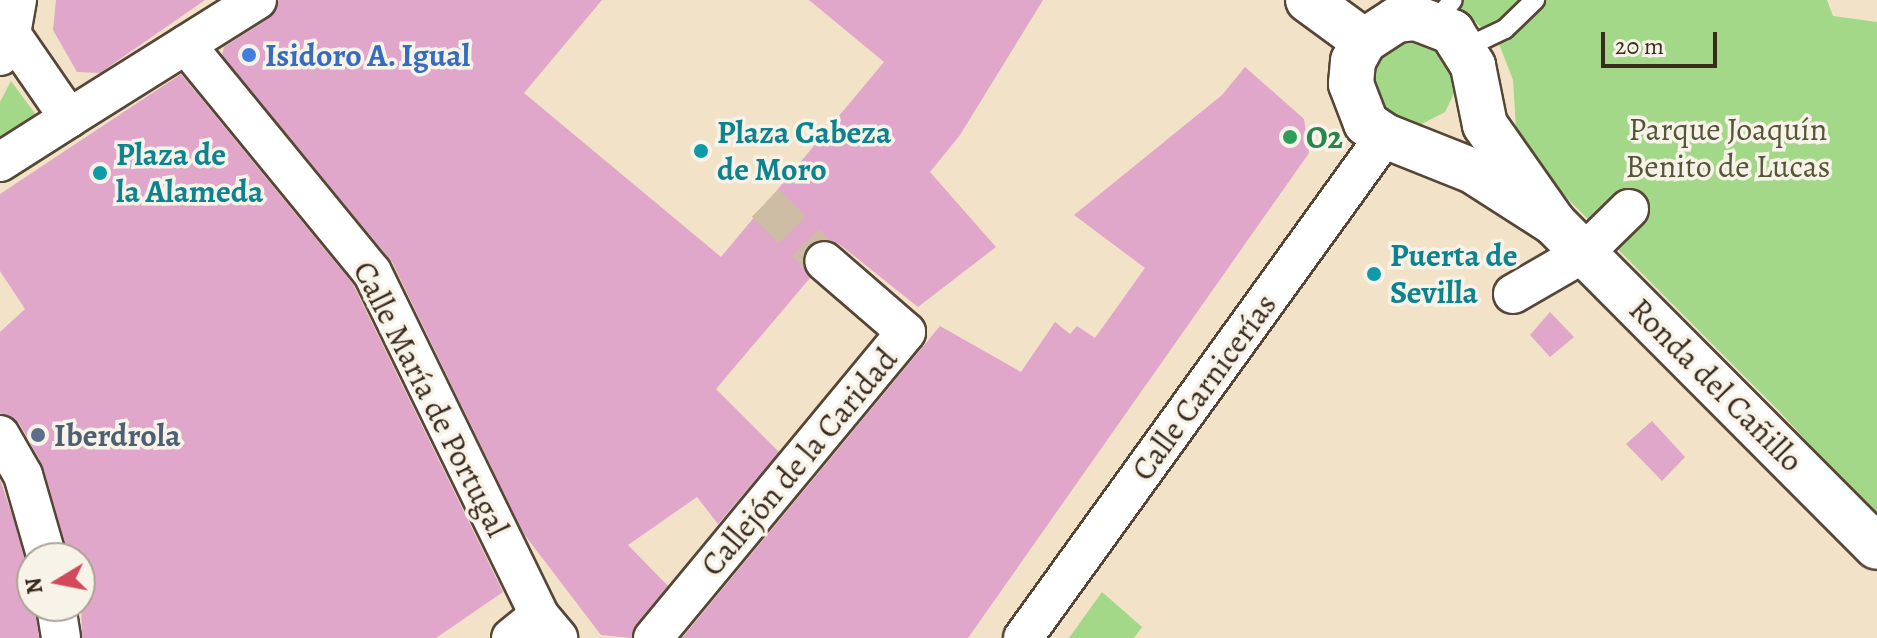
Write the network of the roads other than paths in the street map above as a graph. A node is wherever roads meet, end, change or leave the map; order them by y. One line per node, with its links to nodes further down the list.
1 (257, 0): 7 (street)
2 (1308, 0): 6 (main road)
3 (1535, 0): 5 (lane)
4 (9, 30): 8 (street)
5 (1457, 39): 6 (main road); 9 (main road); 12 (main road, Ronda del Cañillo)
6 (1364, 41): 9 (main road, Ronda del Cañillo)
7 (186, 45): 8 (street); 18 (street, Calle María de Portugal)
8 (69, 118): 10 (street)
9 (1395, 139): 12 (main road, Ronda del Cañillo); 20 (street, Calle Carnicerías)
10 (0, 162)
11 (1629, 209): 12 (street)
12 (1569, 238): 14 (street); 17 (main road, Ronda del Cañillo)
13 (824, 261): 19 (street, Callejón de la Caridad)
14 (1513, 294)
15 (0, 435): 16 (street)
16 (42, 542)
17 (1877, 547)
18 (536, 630)
19 (653, 638)
20 (1023, 638)

